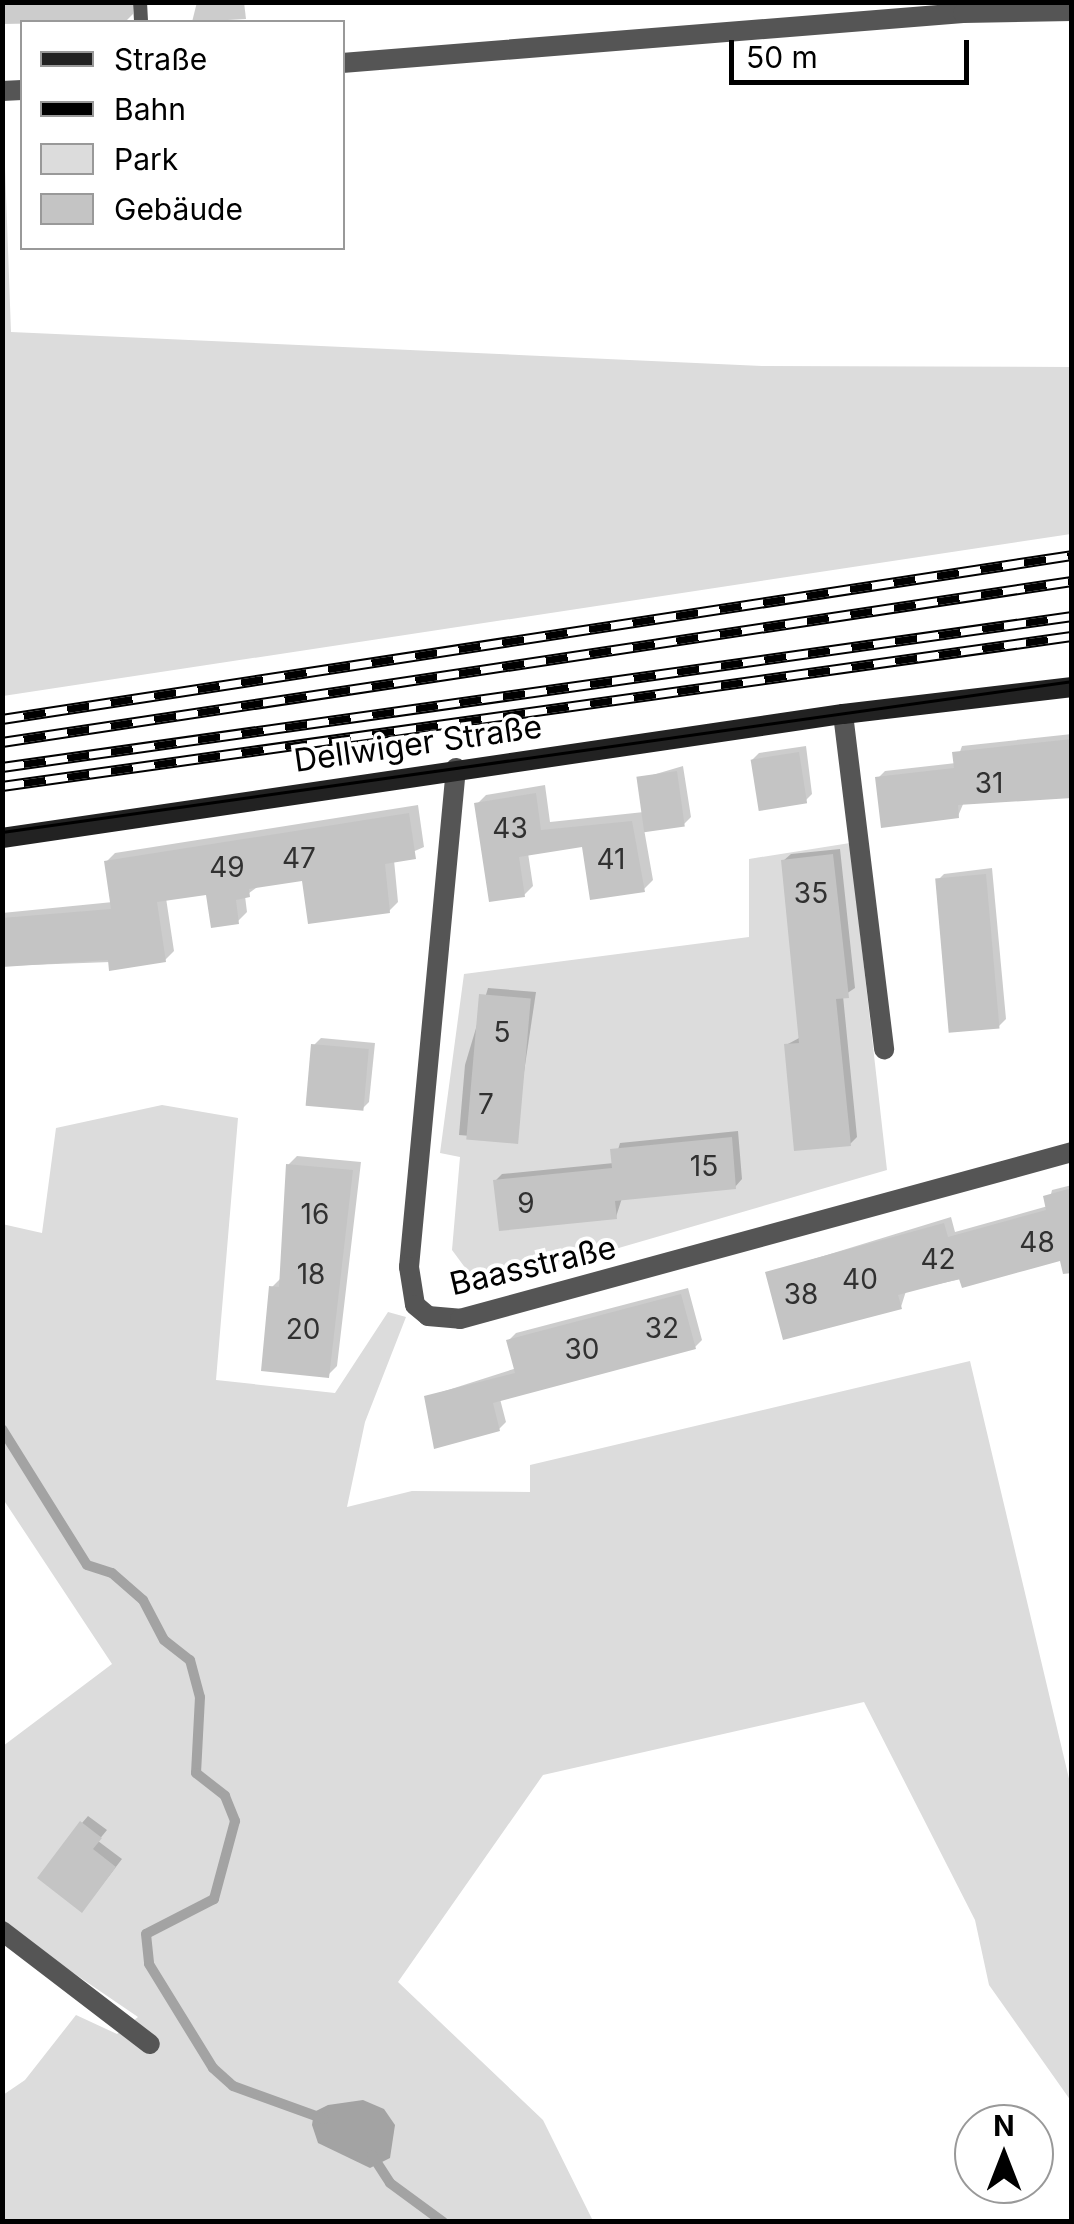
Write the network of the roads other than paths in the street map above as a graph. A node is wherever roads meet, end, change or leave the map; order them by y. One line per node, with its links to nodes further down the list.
1 (963, 8): 2 (street); 3 (street)
2 (1072, 11)
3 (345, 63)
4 (1072, 687): 5 (main road, Dellwiger Straße)
5 (843, 714): 6 (main road, Dellwiger Straße); 8 (street)
6 (456, 768): 7 (main road, Dellwiger Straße); 9 (street, Baasstraße)
7 (2, 838)
8 (884, 1050)
9 (1072, 1152)
10 (2, 1931): 11 (street)
11 (150, 2044)

